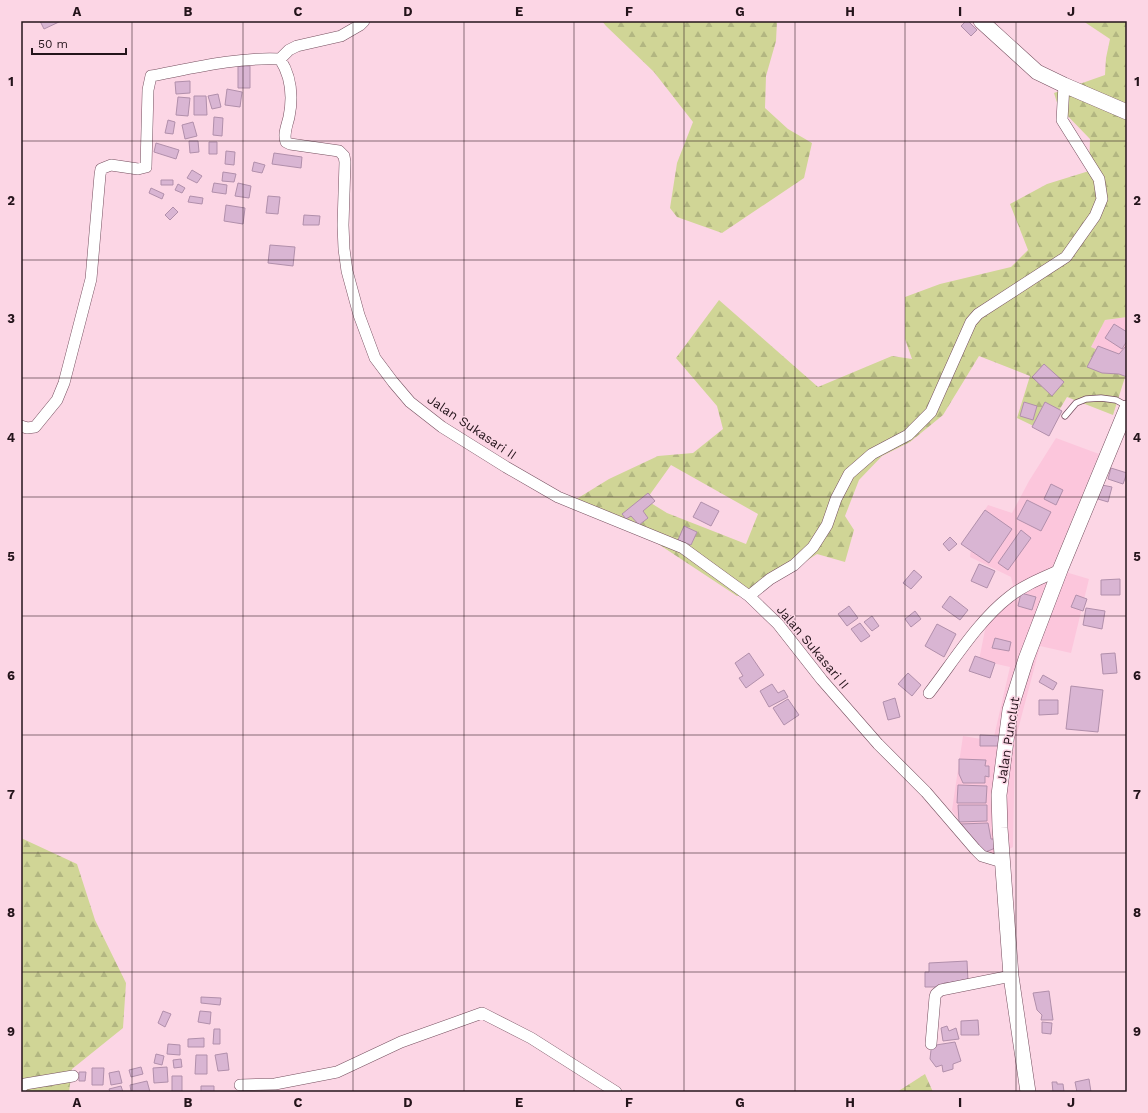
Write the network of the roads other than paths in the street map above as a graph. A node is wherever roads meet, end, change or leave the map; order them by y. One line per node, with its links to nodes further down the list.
1 (364, 21): 3 (street)
2 (981, 21): 4 (main road)
3 (280, 59): 8 (street); 10 (street, Jalan Sukasari II)
4 (1064, 85): 5 (main road); 10 (street)
5 (1127, 112)
6 (1127, 407): 7 (lane); 9 (main road, Jalan Punclut)
7 (1065, 416)
8 (23, 429)
9 (1060, 570): 11 (street); 12 (main road, Jalan Punclut)
10 (749, 596): 12 (street, Jalan Sukasari II)
11 (929, 693)
12 (1002, 862): 13 (main road, Jalan Punclut)
13 (1011, 976): 14 (street); 19 (main road, Jalan Punclut)
14 (931, 1044)
15 (73, 1076): 17 (street)
16 (240, 1085): 18 (street)
17 (21, 1088)
18 (616, 1092)
19 (1028, 1092)

